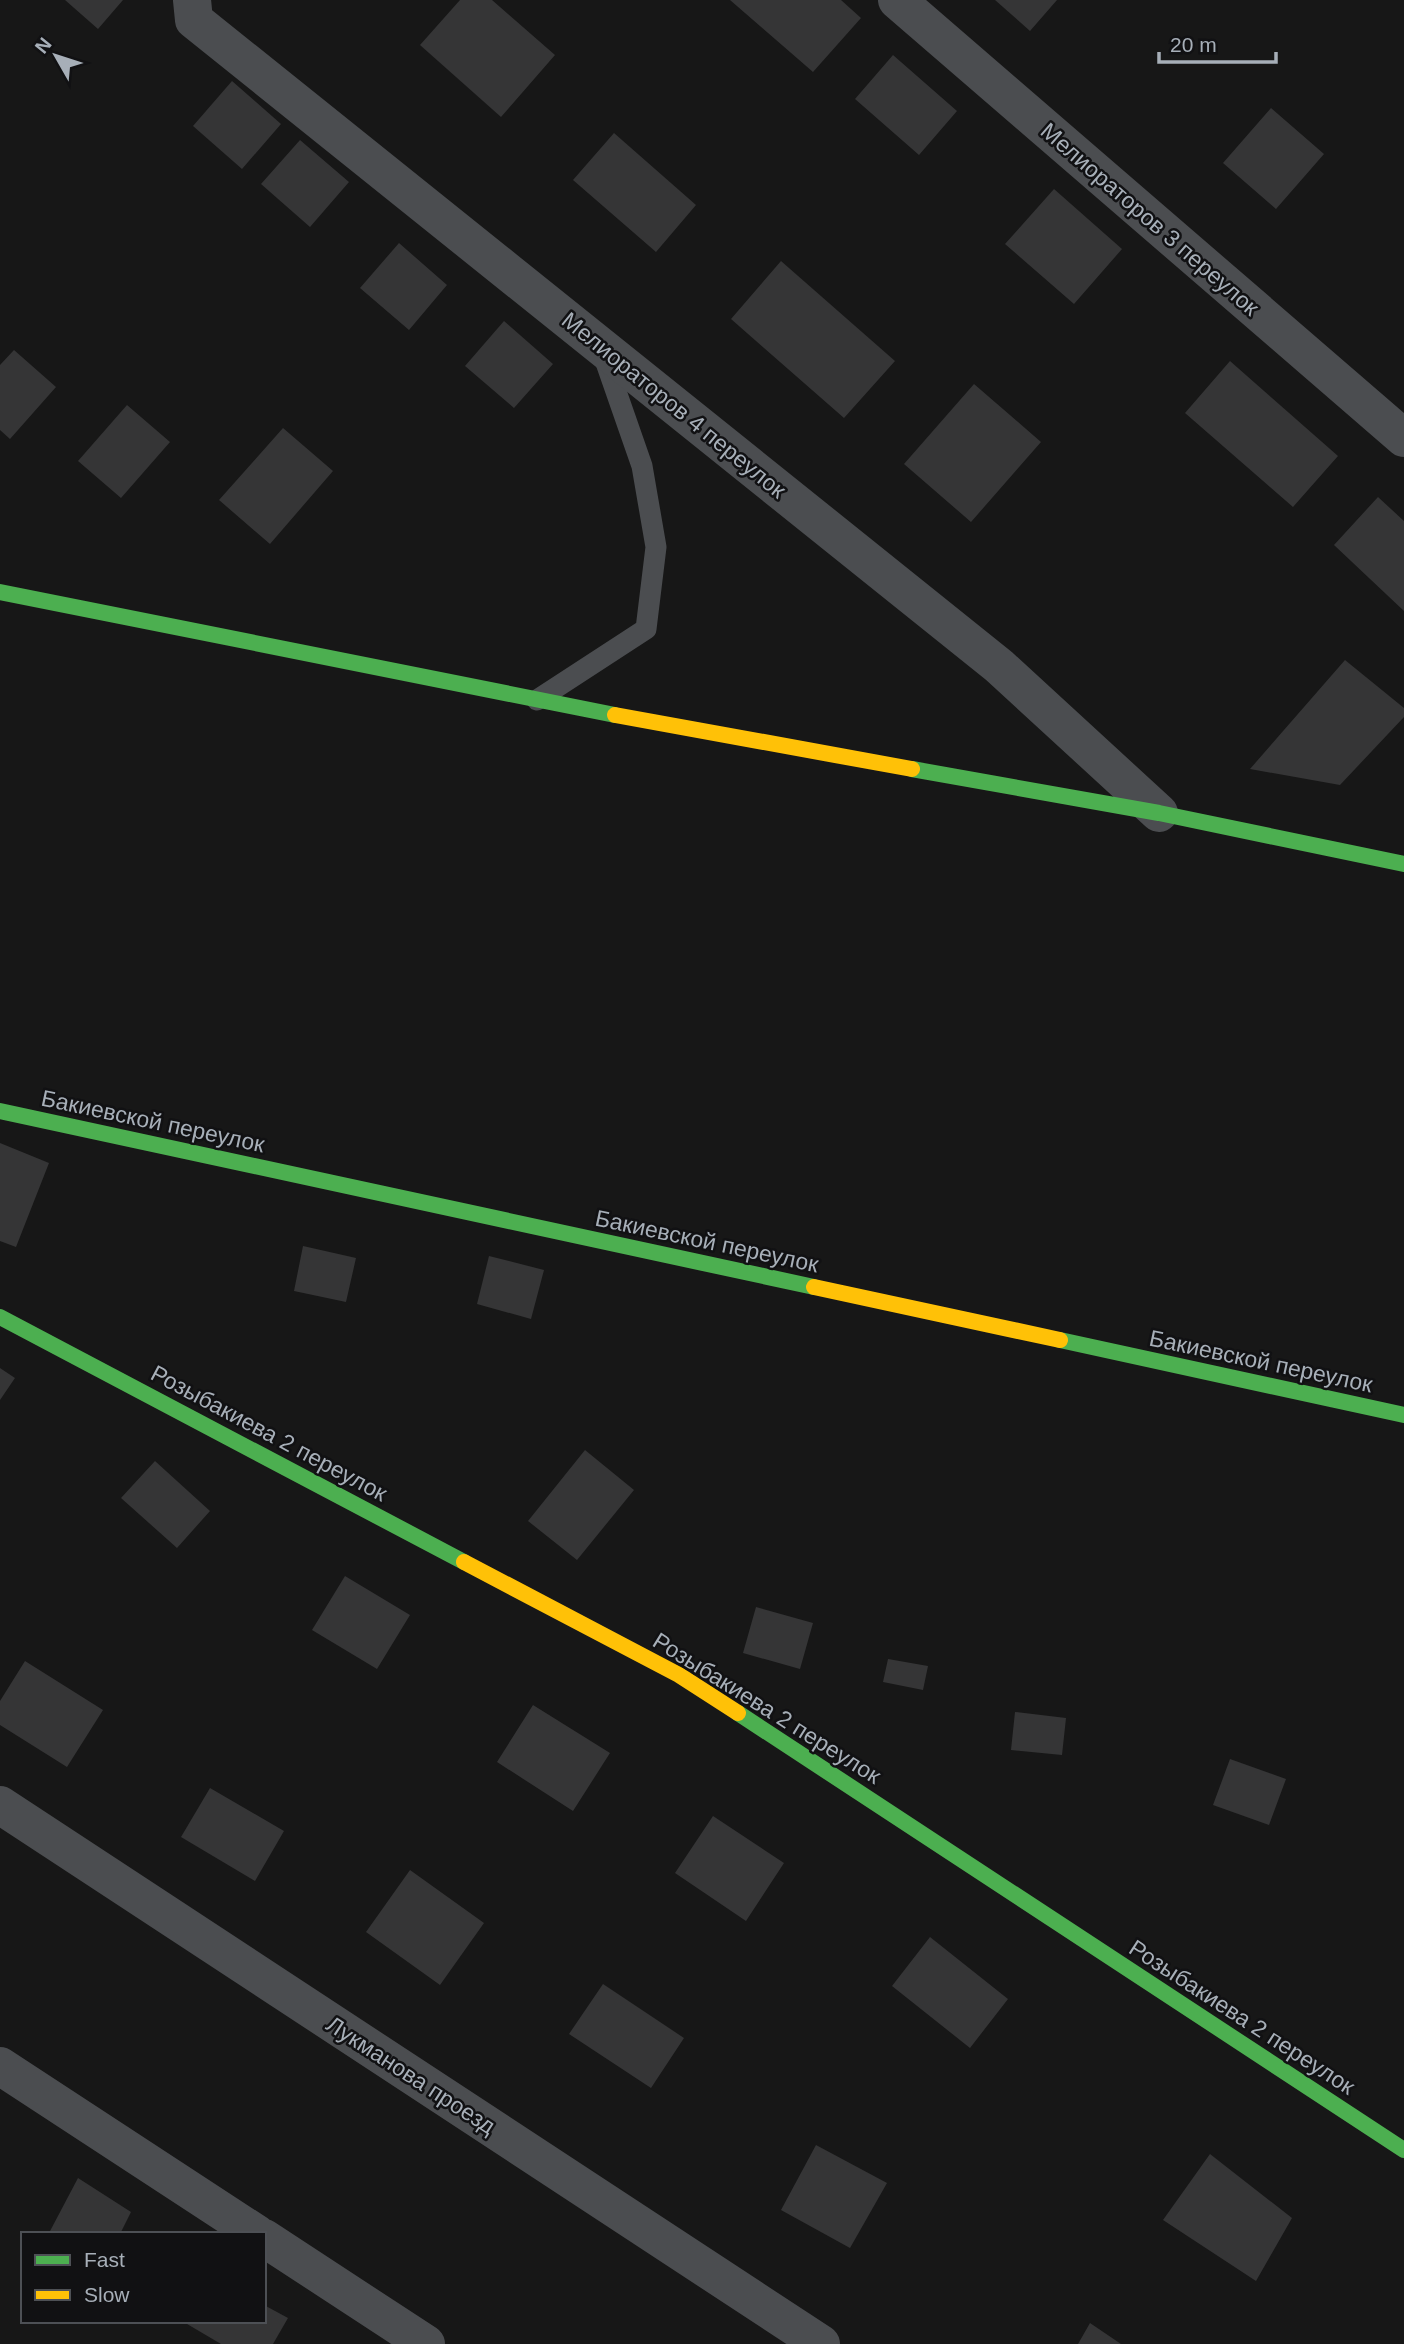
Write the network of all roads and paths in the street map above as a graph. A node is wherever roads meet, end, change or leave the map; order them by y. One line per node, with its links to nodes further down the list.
1 (192, 0): 3 (street, Мелиораторов 4 переулок)
2 (897, 0): 4 (street, Мелиораторов 3 переулок)
3 (600, 346): 6 (lane); 7 (street, Мелиораторов 4 переулок)
4 (1404, 438)
5 (0, 592): 6 (street)
6 (536, 701): 7 (street)
7 (1159, 813): 8 (street)
8 (1404, 864)
9 (0, 1111): 11 (street, Бакиевской переулок)
10 (0, 1317): 14 (street, Розыбакиева 2 переулок)
11 (1404, 1415)
12 (0, 1805): 18 (street, Лукманова проезд)
13 (0, 2066): 15 (street)
14 (1404, 2150)
15 (254, 2232)
16 (266, 2239): 17 (street)
17 (426, 2344)
18 (821, 2344)

